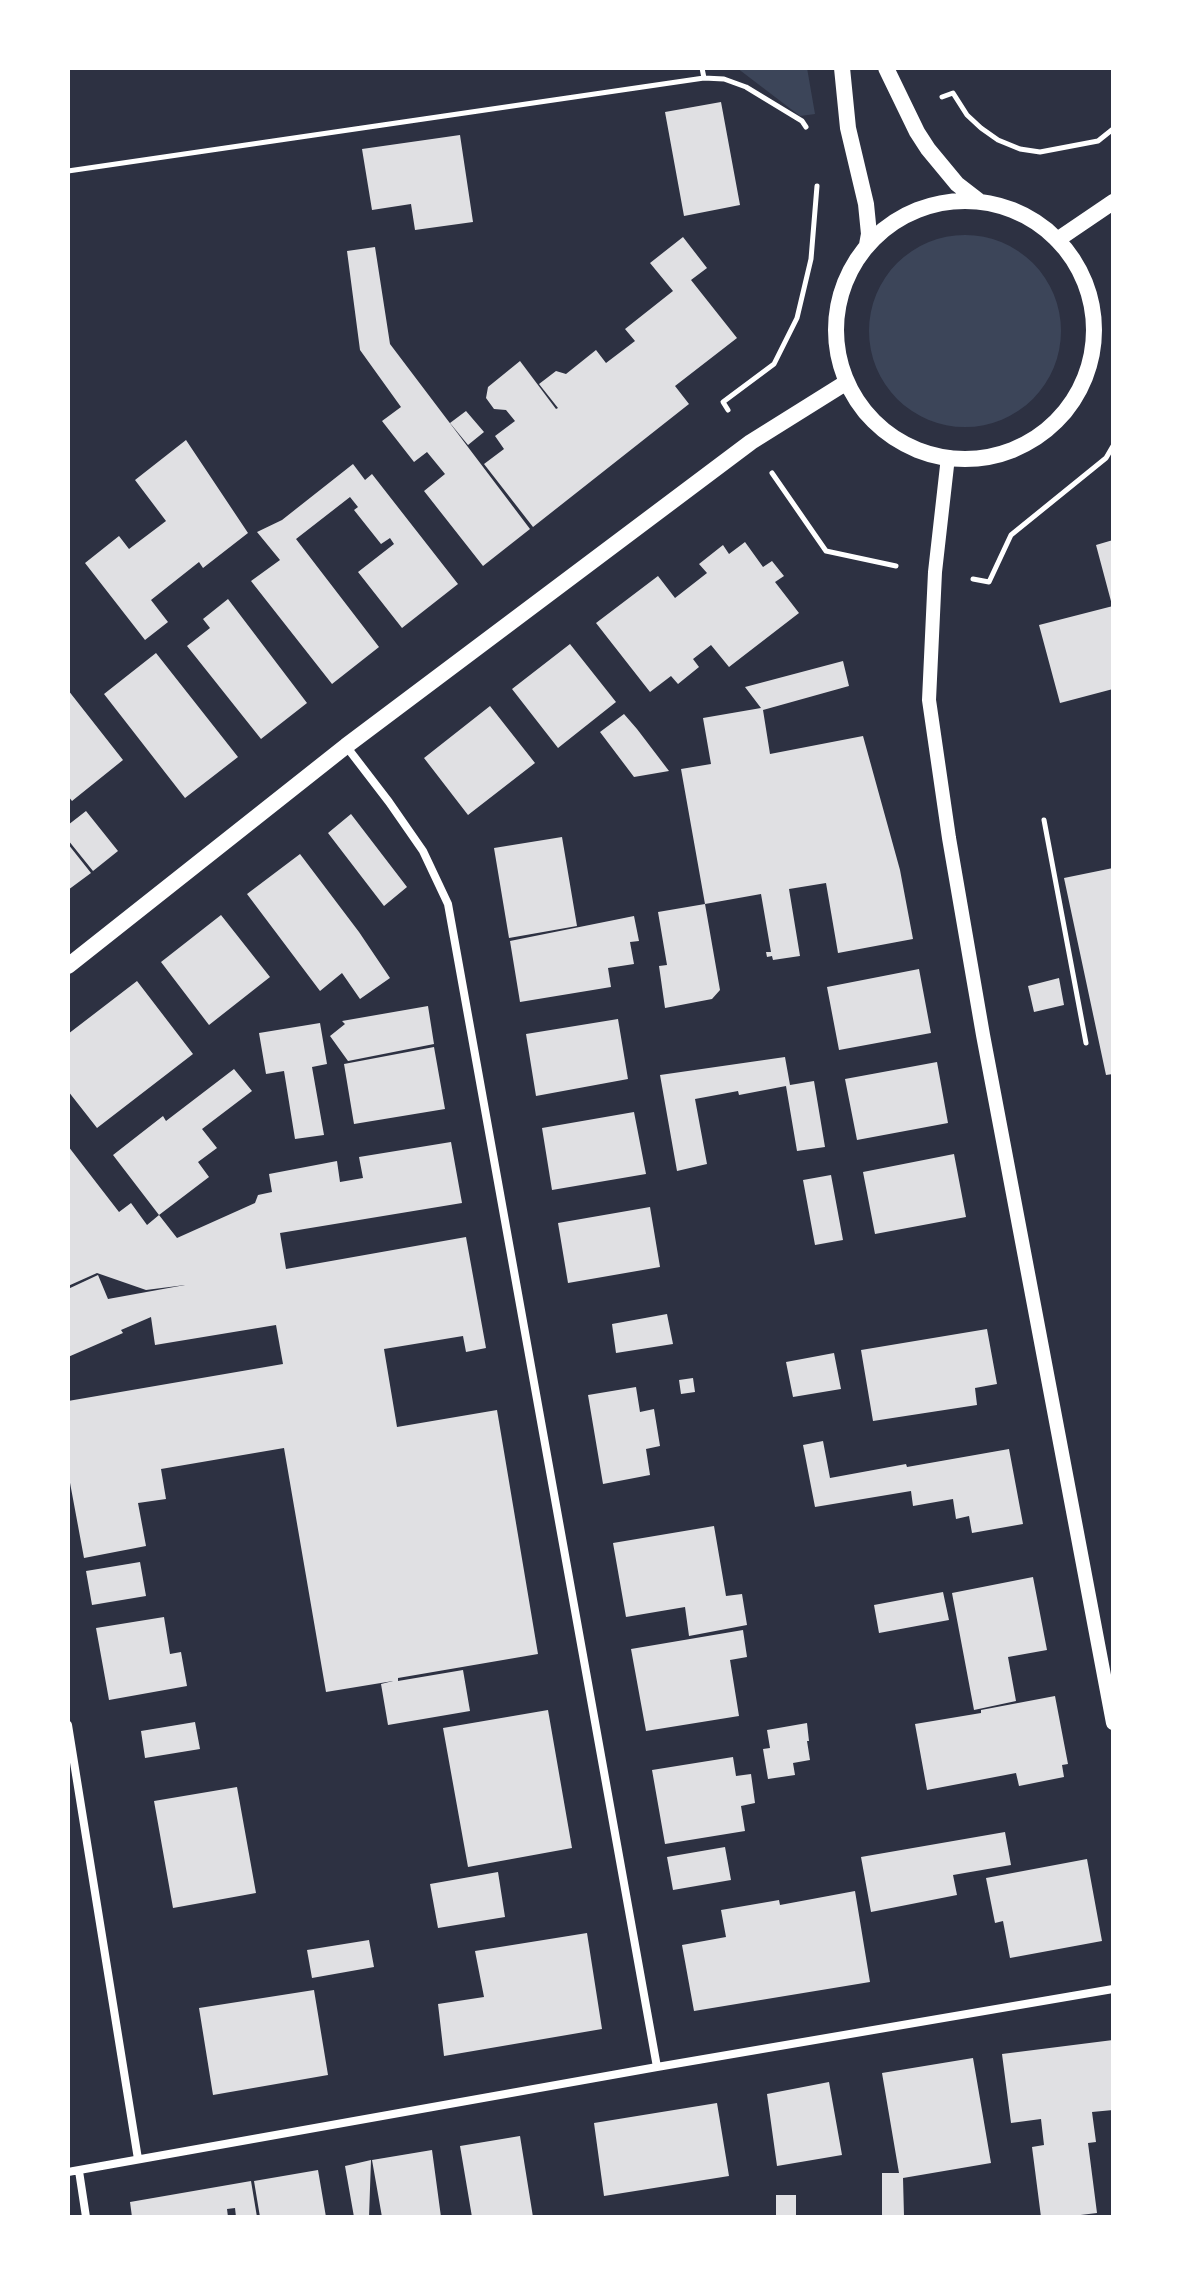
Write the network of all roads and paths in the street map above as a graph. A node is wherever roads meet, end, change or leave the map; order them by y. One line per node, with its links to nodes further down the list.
1 (702, 68): 4 (path)
2 (842, 68): 12 (main road)
3 (886, 68): 9 (main road)
4 (704, 78): 6 (path); 8 (path)
5 (1113, 129): 7 (path)
6 (809, 131)
7 (1098, 141)
8 (68, 171)
9 (979, 201): 11 (main road); 12 (main road)
10 (1113, 202): 11 (main road)
11 (1057, 240): 15 (main road)
12 (867, 245): 13 (main road)
13 (847, 382): 15 (main road); 17 (main road)
14 (1113, 446): 16 (path)
15 (948, 457): 21 (street)
16 (989, 582)
17 (346, 746): 19 (main road); 24 (street)
18 (1044, 820): 20 (path)
19 (68, 966)
20 (1086, 1043)
21 (1113, 1723)
22 (68, 1725): 25 (street)
23 (1113, 1989): 24 (street)
24 (657, 2067): 25 (street)
25 (138, 2159): 26 (street)
26 (79, 2171): 27 (street); 28 (street)
27 (68, 2172)
28 (86, 2217)

